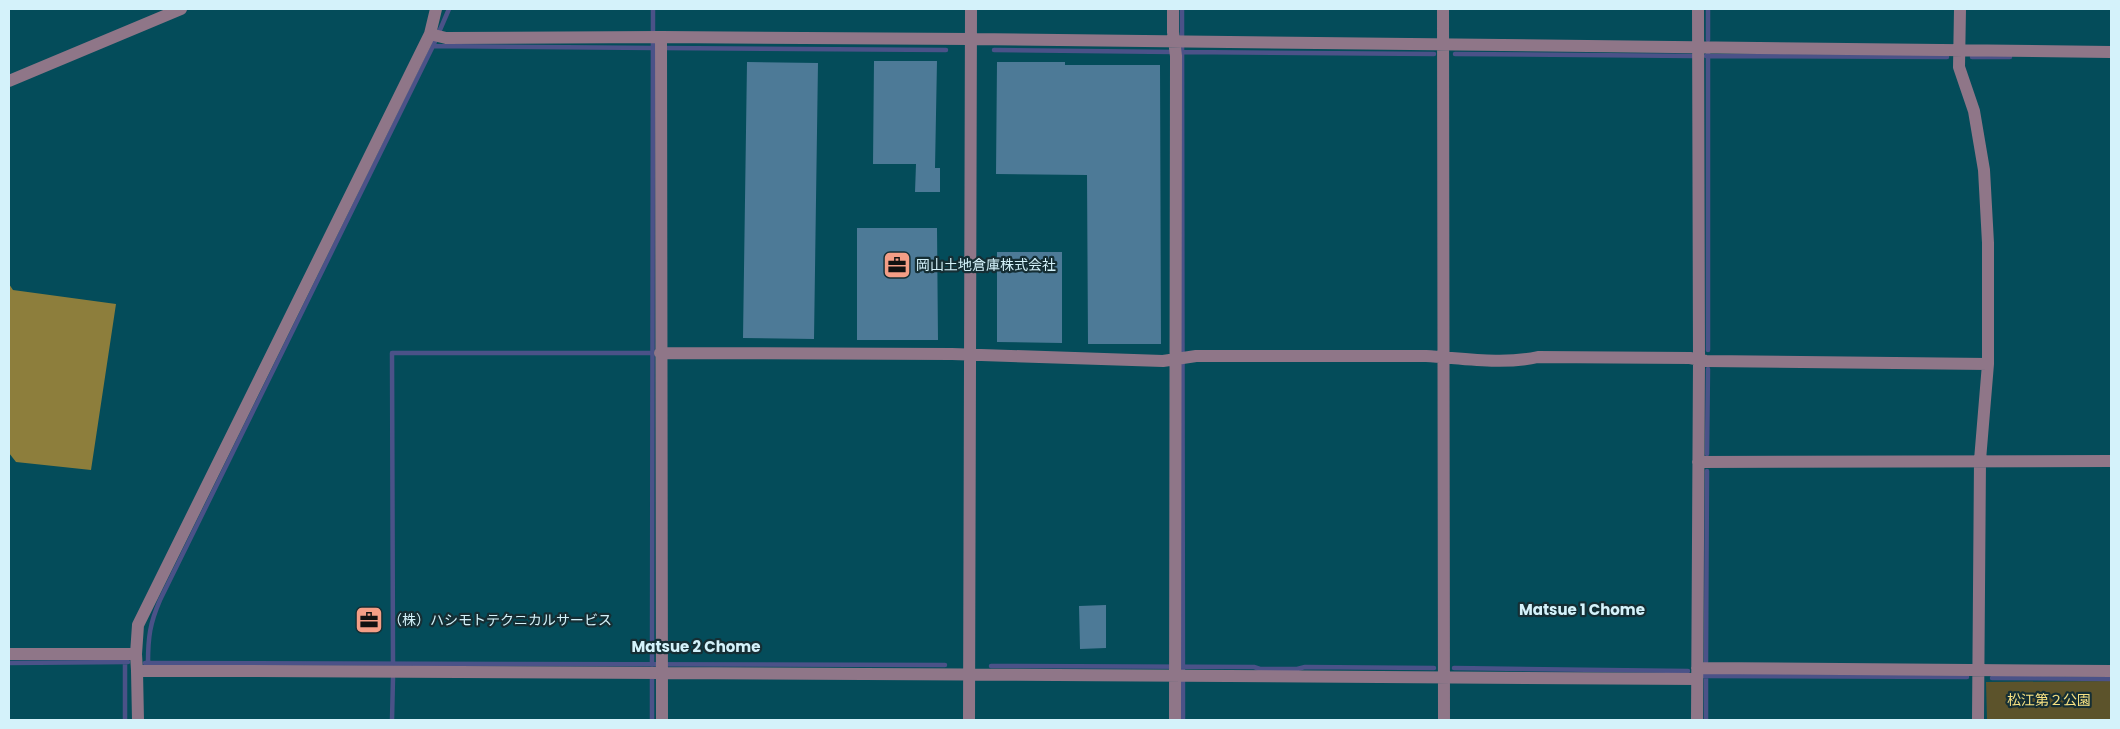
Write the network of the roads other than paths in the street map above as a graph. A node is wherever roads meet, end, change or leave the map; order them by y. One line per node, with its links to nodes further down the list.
1 (181, 9): 16 (street)
2 (436, 9): 8 (street)
3 (970, 9): 9 (street)
4 (1173, 9): 12 (street)
5 (1443, 9): 11 (street)
6 (1698, 9): 13 (street)
7 (1960, 9): 14 (street)
8 (437, 36): 10 (street); 27 (street)
9 (970, 40): 10 (street); 12 (street); 18 (street)
10 (657, 42): 17 (street)
11 (1443, 44): 12 (street); 13 (street); 19 (street)
12 (1178, 46): 20 (street)
13 (1698, 48): 14 (street); 21 (street)
14 (1959, 51): 15 (street); 22 (street)
15 (2111, 52)
16 (9, 81)
17 (660, 353): 18 (street); 28 (street)
18 (970, 355): 20 (street); 34 (street)
19 (1444, 357): 20 (street); 21 (street); 35 (street)
20 (1182, 358): 32 (street)
21 (1699, 360): 22 (street); 25 (street)
22 (1988, 364): 23 (street)
23 (1980, 460): 24 (street); 25 (street); 29 (street)
24 (2111, 461)
25 (1698, 462): 33 (street)
26 (9, 654): 27 (street)
27 (136, 654): 30 (street)
28 (657, 668): 30 (street); 34 (street); 37 (street)
29 (1979, 670): 31 (street); 33 (street); 42 (street)
30 (137, 671): 36 (street)
31 (2111, 671)
32 (1179, 672): 34 (street); 35 (street); 39 (street)
33 (1697, 674): 35 (street); 41 (street)
34 (970, 676): 38 (street)
35 (1444, 678): 40 (street)
36 (138, 720)
37 (662, 720)
38 (970, 720)
39 (1175, 720)
40 (1444, 720)
41 (1697, 720)
42 (1978, 720)

